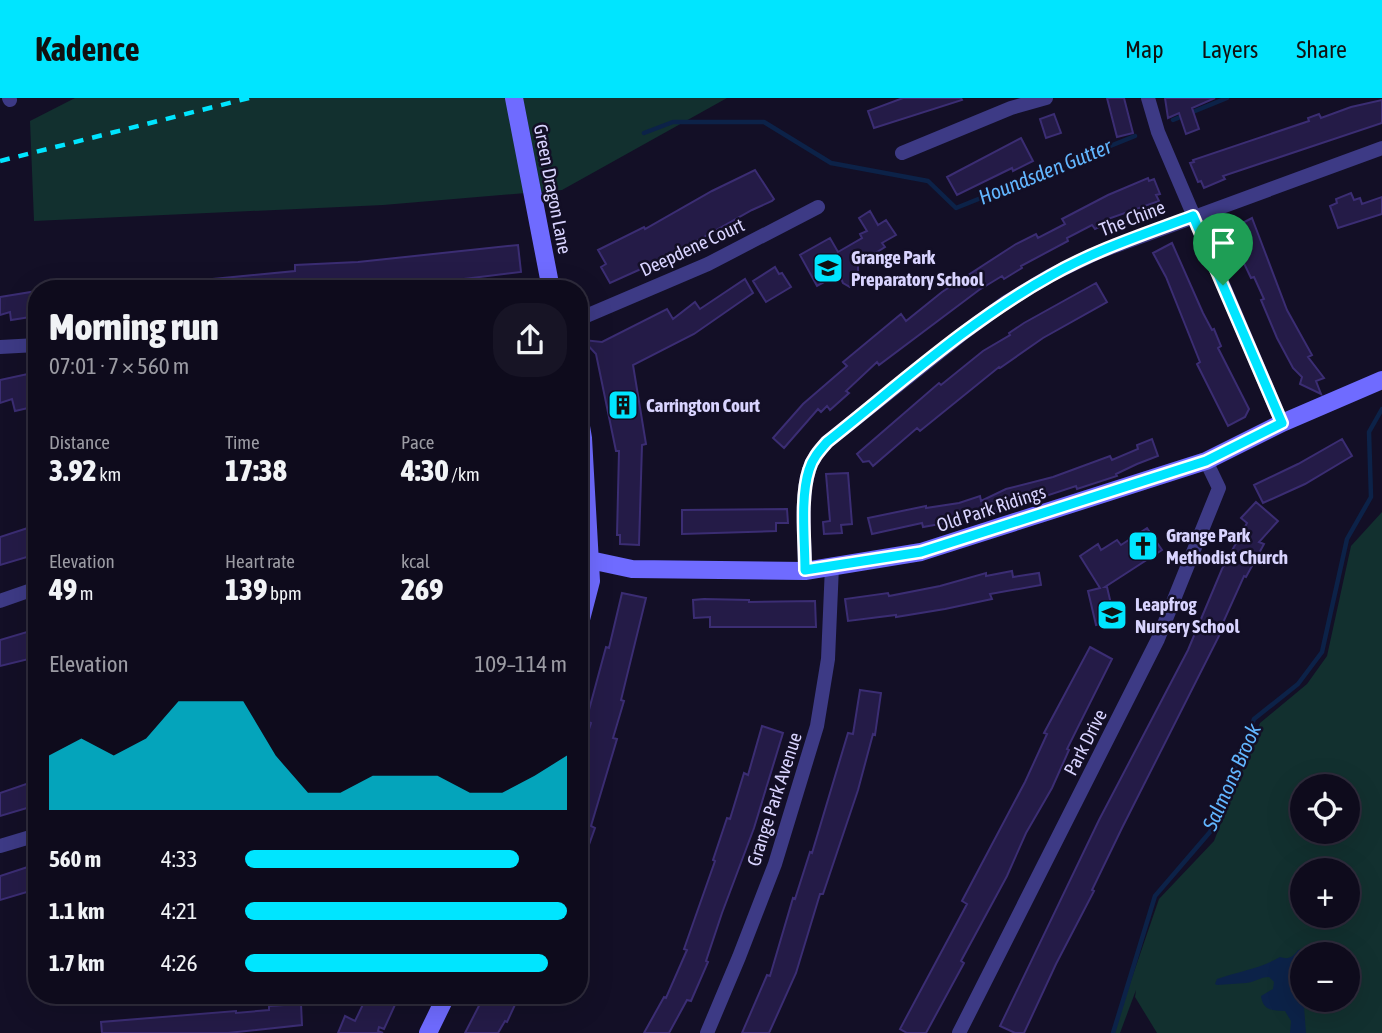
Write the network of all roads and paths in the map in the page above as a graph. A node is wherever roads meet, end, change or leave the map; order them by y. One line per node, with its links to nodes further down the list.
1 (514, 98): 8 (street, Green Dragon Lane)
2 (1046, 98): 5 (street)
3 (1149, 98): 7 (street)
4 (1382, 148): 7 (street, The Chine)
5 (902, 153)
6 (818, 207): 9 (street, Deepdene Court)
7 (1193, 216): 13 (street); 18 (street, The Chine)
8 (547, 280)
9 (588, 315)
10 (28, 345): 11 (street)
11 (0, 347)
12 (1382, 380): 13 (street, Old Park Ridings)
13 (1282, 423): 14 (street, Old Park Ridings)
14 (1212, 458): 16 (street, Old Park Ridings); 27 (street, Park Drive)
15 (588, 560): 18 (street, Old Park Ridings)
16 (832, 566): 18 (street, Old Park Ridings); 26 (street, Grange Park Avenue)
17 (588, 570): 20 (street)
18 (805, 570)
19 (28, 591): 21 (street)
20 (588, 592)
21 (0, 601)
22 (28, 838): 23 (street)
23 (0, 846)
24 (442, 1004): 25 (street)
25 (428, 1033)
26 (706, 1033)
27 (959, 1033)

